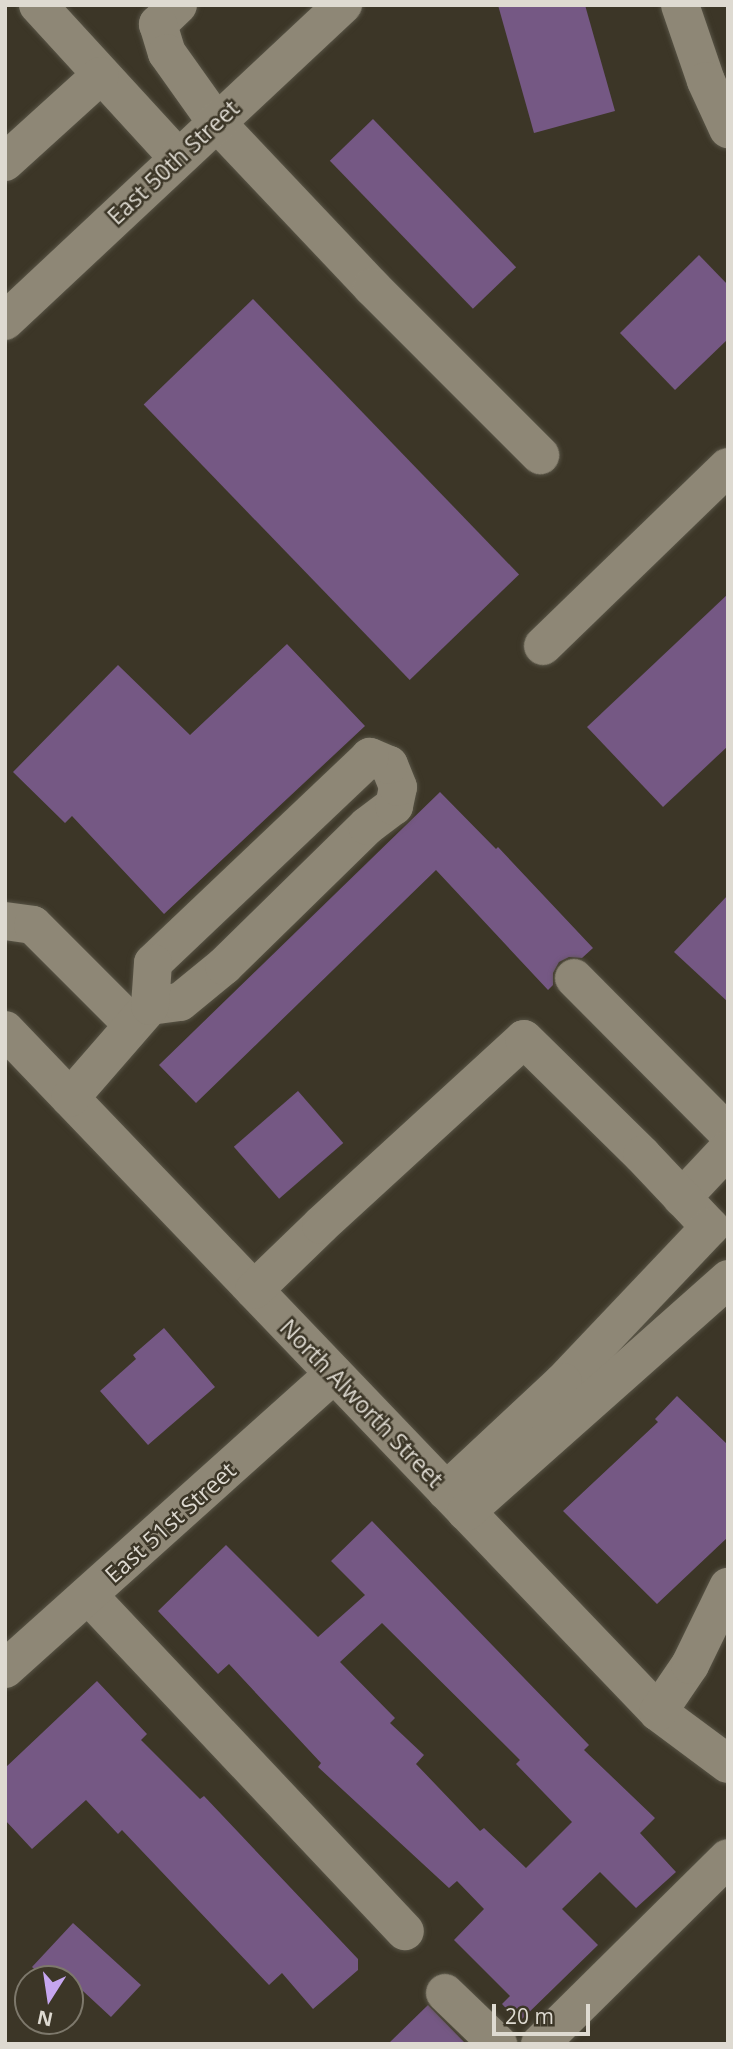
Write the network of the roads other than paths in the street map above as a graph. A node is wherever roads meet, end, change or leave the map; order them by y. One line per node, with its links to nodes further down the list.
1 (38, 5): 5 (street)
2 (343, 5): 6 (street, East 50th Street)
3 (680, 5): 7 (street)
4 (158, 12): 6 (street)
5 (100, 76): 8 (street); 9 (street)
6 (216, 122): 8 (street, East 50th Street); 11 (street)
7 (728, 129)
8 (178, 158): 10 (street, East 50th Street)
9 (5, 162)
10 (13, 300)
11 (540, 455)
12 (728, 467): 13 (street)
13 (543, 646)
14 (5, 921): 16 (street)
15 (574, 978): 19 (street)
16 (142, 1016): 16 (street); 18 (street)
17 (5, 1030): 18 (street, North Alworth Street)
18 (70, 1098): 23 (street, North Alworth Street)
19 (728, 1133)
20 (728, 1149): 21 (street)
21 (682, 1198): 23 (street); 25 (street)
22 (728, 1279): 25 (street)
23 (254, 1290): 24 (street, North Alworth Street)
24 (334, 1374): 25 (street, North Alworth Street); 27 (street, East 51st Street)
25 (456, 1502): 29 (street, North Alworth Street)
26 (728, 1587): 29 (street)
27 (88, 1595): 28 (street, East 51st Street); 32 (street)
28 (5, 1670)
29 (658, 1712): 30 (street, North Alworth Street)
30 (728, 1764)
31 (728, 1858): 35 (street)
32 (405, 1931)
33 (445, 1993): 34 (street)
34 (498, 2044)
35 (540, 2044)

